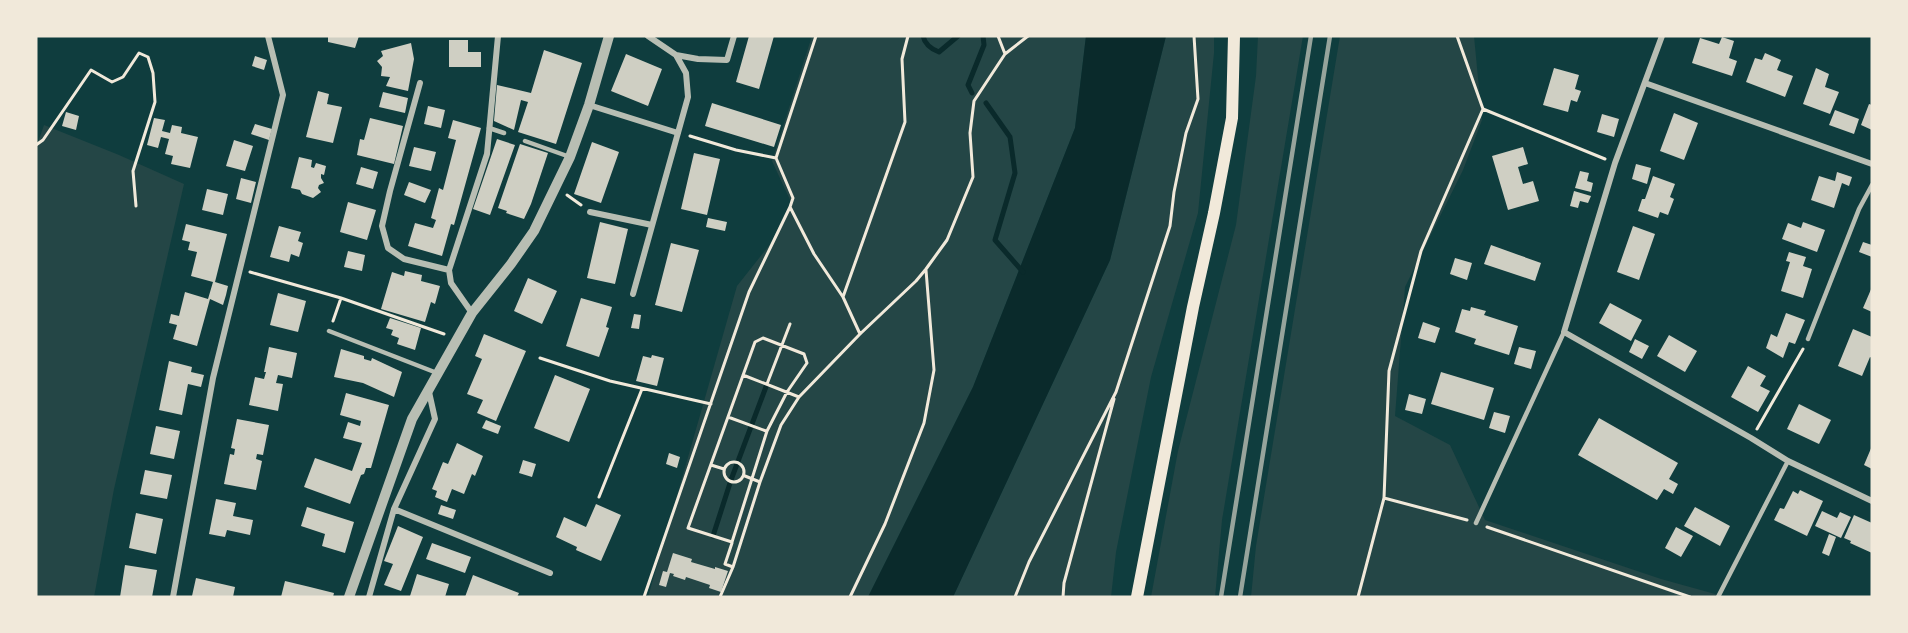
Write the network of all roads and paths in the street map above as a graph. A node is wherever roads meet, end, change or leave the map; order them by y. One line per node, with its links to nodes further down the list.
1 (268, 36): 35 (street)
2 (498, 36): 20 (street)
3 (609, 36): 18 (street)
4 (648, 36): 14 (street)
5 (734, 36): 14 (street)
6 (816, 36): 26 (path)
7 (908, 36): 39 (path)
8 (998, 36): 15 (path)
9 (1028, 36): 15 (path)
10 (1194, 36): 56 (path)
11 (1234, 36): 84 (main road)
12 (1456, 36): 19 (path)
13 (1662, 36): 16 (street)
14 (676, 54): 22 (street)
15 (1005, 54): 36 (path)
16 (1645, 82): 27 (street); 28 (street)
17 (420, 83): 37 (street)
18 (589, 105): 22 (street); 25 (street)
19 (1482, 109): 27 (path); 69 (path)
20 (489, 128): 21 (lane); 37 (street)
21 (504, 133)
22 (678, 133): 26 (path); 34 (street)
23 (525, 141): 25 (lane)
24 (36, 145): 31 (path)
25 (570, 157): 30 (street)
26 (776, 158): 32 (path)
27 (1615, 163): 44 (street)
28 (1872, 164)
29 (1872, 185): 47 (lane)
30 (555, 187): 33 (path); 41 (street)
31 (136, 206)
32 (790, 207): 39 (path); 58 (path)
33 (590, 212): 34 (street)
34 (652, 225): 38 (street)
35 (240, 269): 40 (path); 77 (street)
36 (926, 269): 45 (path); 81 (path)
37 (449, 270): 41 (street)
38 (633, 294)
39 (843, 297): 45 (path)
40 (341, 298): 43 (path); 46 (path)
41 (472, 313): 46 (street)
42 (790, 324): 48 (path)
43 (329, 331): 50 (lane)
44 (1564, 332): 61 (street); 72 (lane)
45 (860, 334): 57 (path)
46 (457, 338): 50 (street)
47 (1808, 339): 61 (path)
48 (782, 345): 51 (path); 52 (path); 55 (path)
49 (540, 358): 53 (path)
50 (437, 373): 54 (street)
51 (743, 375): 52 (path); 59 (path)
52 (767, 384): 55 (path)
53 (642, 389): 58 (path); 68 (path)
54 (429, 390): 71 (street); 78 (street)
55 (787, 392): 57 (path); 60 (path)
56 (1116, 392): 82 (path); 83 (path)
57 (799, 397): 67 (path)
58 (711, 404): 80 (path)
59 (728, 417): 60 (path); 63 (path)
60 (766, 431): 66 (path)
61 (1751, 438): 62 (street)
62 (1788, 461): 70 (street); 87 (lane)
63 (711, 465): 64 (path); 73 (path)
64 (724, 469): 65 (path); 65 (path)
65 (744, 476): 66 (path)
66 (752, 479): 67 (path); 73 (path)
67 (760, 482): 74 (path)
68 (599, 497)
69 (1384, 498): 72 (path); 85 (path)
70 (1872, 501)
71 (394, 509): 75 (street); 79 (street)
72 (1476, 523): 86 (path)
73 (732, 542): 74 (path)
74 (733, 567): 76 (path)
75 (550, 573)
76 (722, 596)
77 (172, 597)
78 (350, 597)
79 (369, 597)
80 (644, 597)
81 (850, 597)
82 (1015, 597)
83 (1063, 597)
84 (1137, 597)
85 (1358, 597)
86 (1690, 597)
87 (1718, 597)

